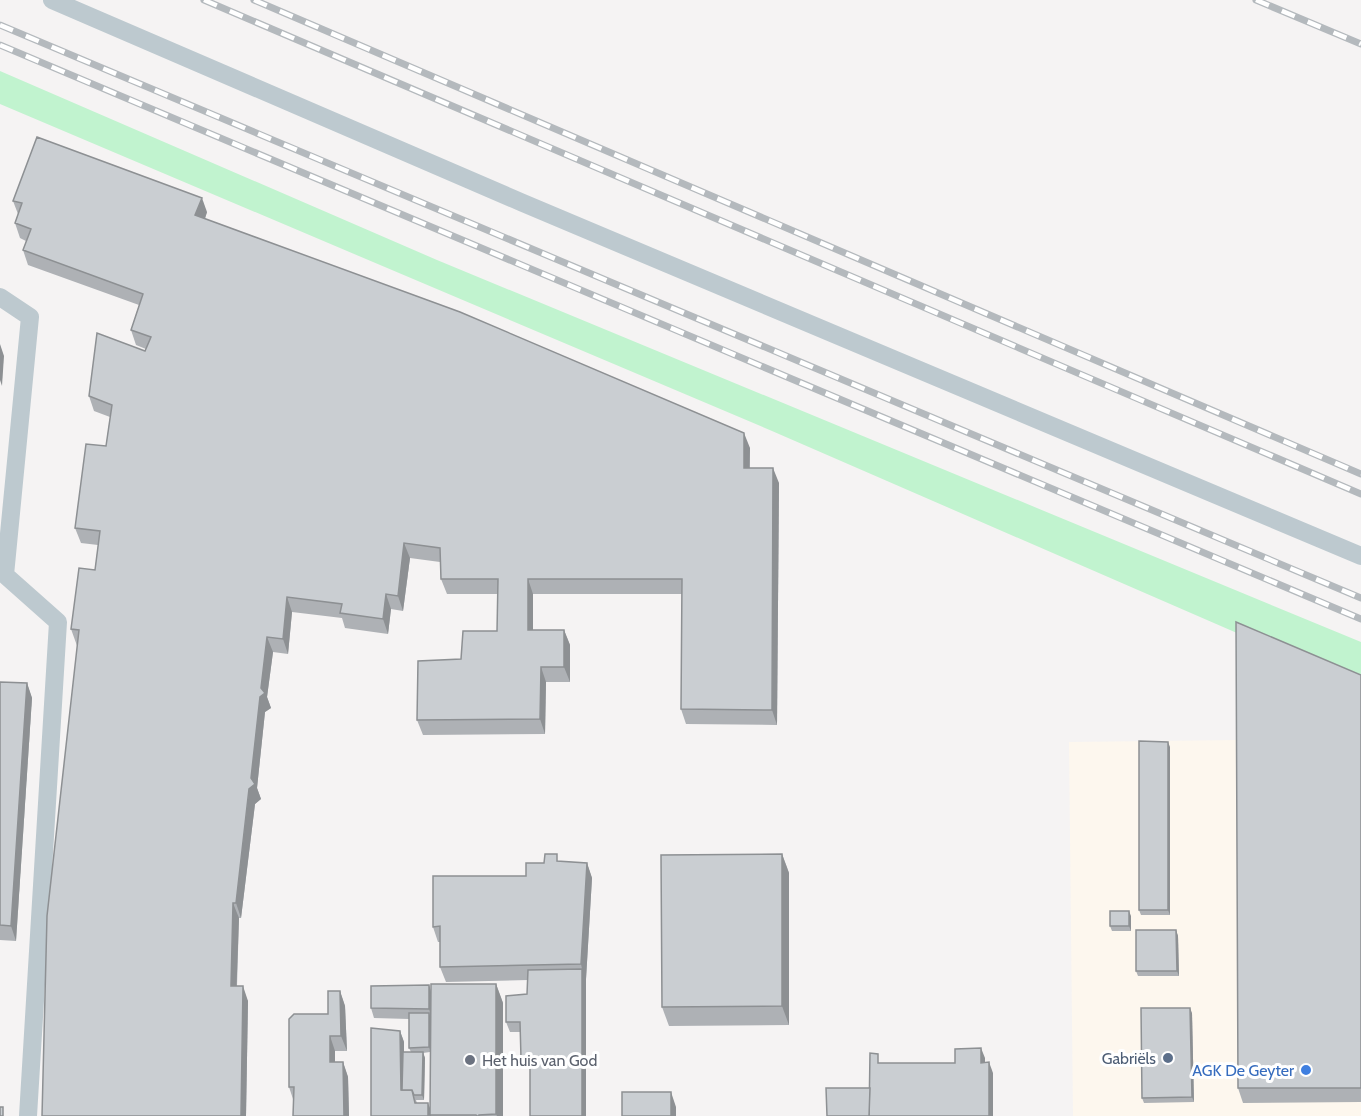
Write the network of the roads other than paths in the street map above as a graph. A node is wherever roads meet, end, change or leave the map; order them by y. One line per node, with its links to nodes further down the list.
1 (52, 0): 3 (lane)
2 (0, 297): 4 (lane)
3 (1361, 556)
4 (28, 1116)

